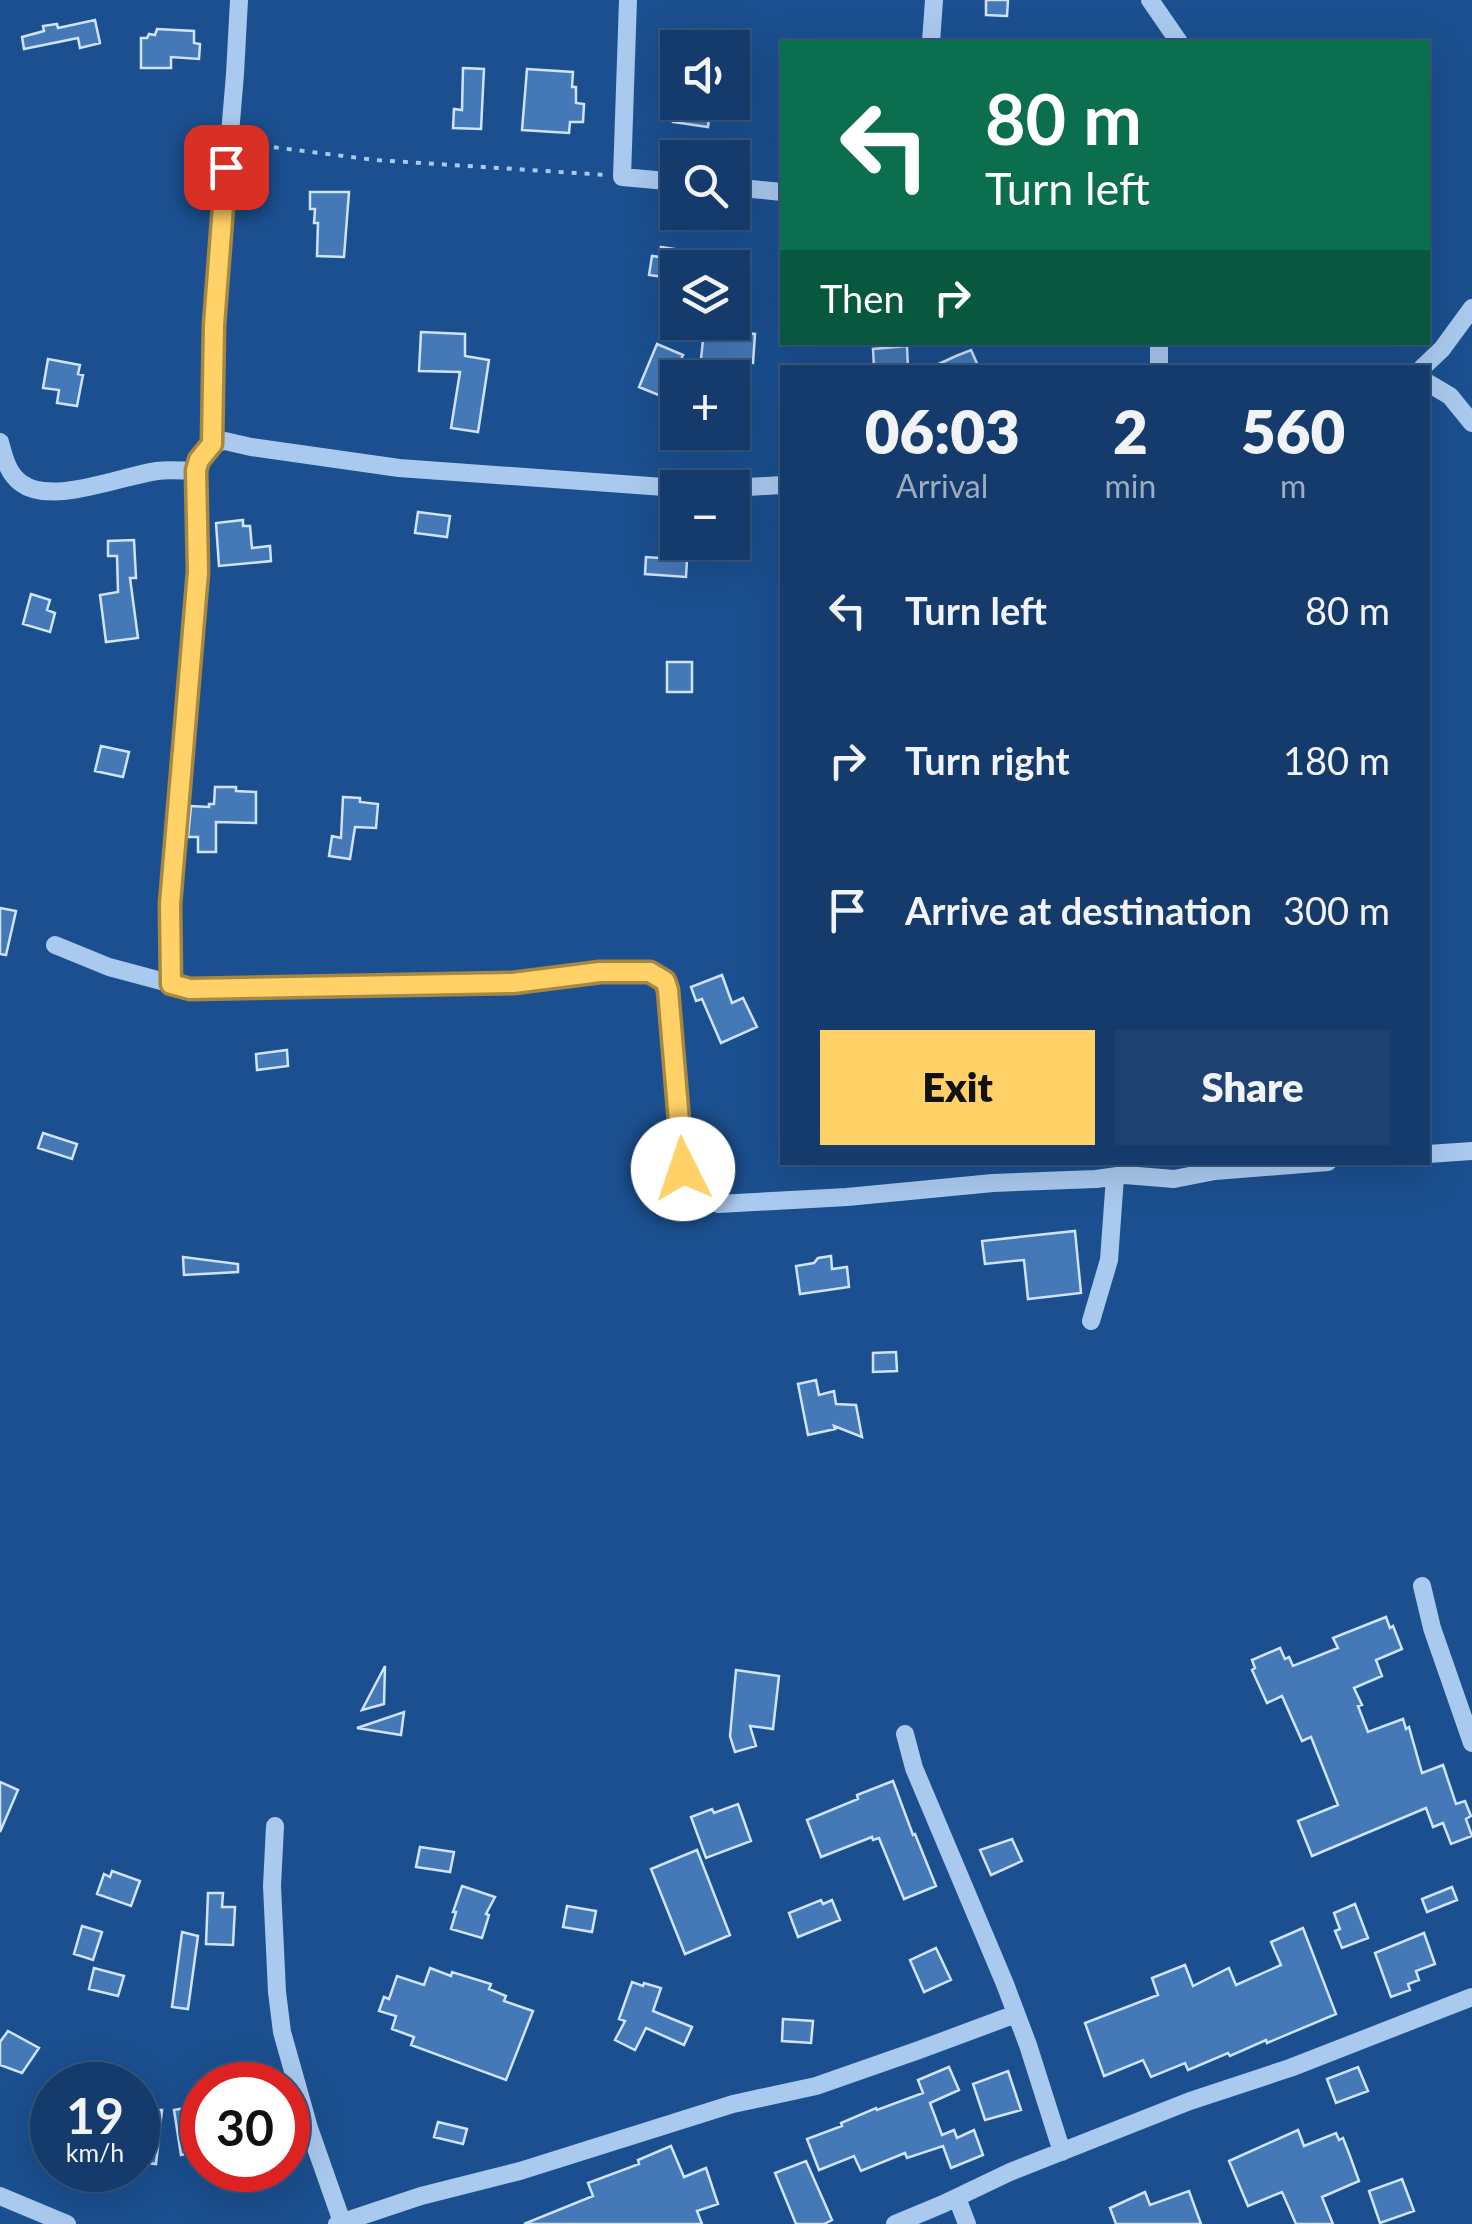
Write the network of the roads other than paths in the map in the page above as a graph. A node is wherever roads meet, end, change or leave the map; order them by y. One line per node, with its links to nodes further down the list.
1 (239, 0): 15 (street)
2 (628, 0): 7 (street)
3 (934, 0): 5 (street)
4 (1150, 0): 6 (street)
5 (931, 40)
6 (1178, 40)
7 (660, 180)
8 (750, 189): 9 (street)
9 (780, 192)
10 (1472, 308): 11 (street)
11 (1425, 365)
12 (1430, 384): 13 (street)
13 (1472, 424)
14 (0, 442): 16 (street)
15 (212, 444): 16 (street); 18 (street)
16 (196, 470): 21 (street)
17 (780, 485): 19 (street)
18 (660, 487)
19 (750, 487)
20 (55, 946): 21 (street)
21 (171, 984): 27 (street)
22 (1472, 1150): 23 (street)
23 (1430, 1154)
24 (1138, 1165): 27 (street)
25 (1260, 1165): 26 (street)
26 (1214, 1167): 27 (street)
27 (1120, 1176): 28 (street)
28 (1091, 1321)
29 (1422, 1586): 31 (street)
30 (905, 1734): 34 (street)
31 (1472, 1743)
32 (274, 1826): 38 (street)
33 (1472, 1997): 35 (street)
34 (1016, 2014): 35 (street); 38 (street)
35 (1062, 2152): 37 (street)
36 (0, 2196): 39 (street)
37 (957, 2198): 40 (street); 41 (street)
38 (340, 2223)
39 (68, 2224)
40 (895, 2224)
41 (968, 2224)

